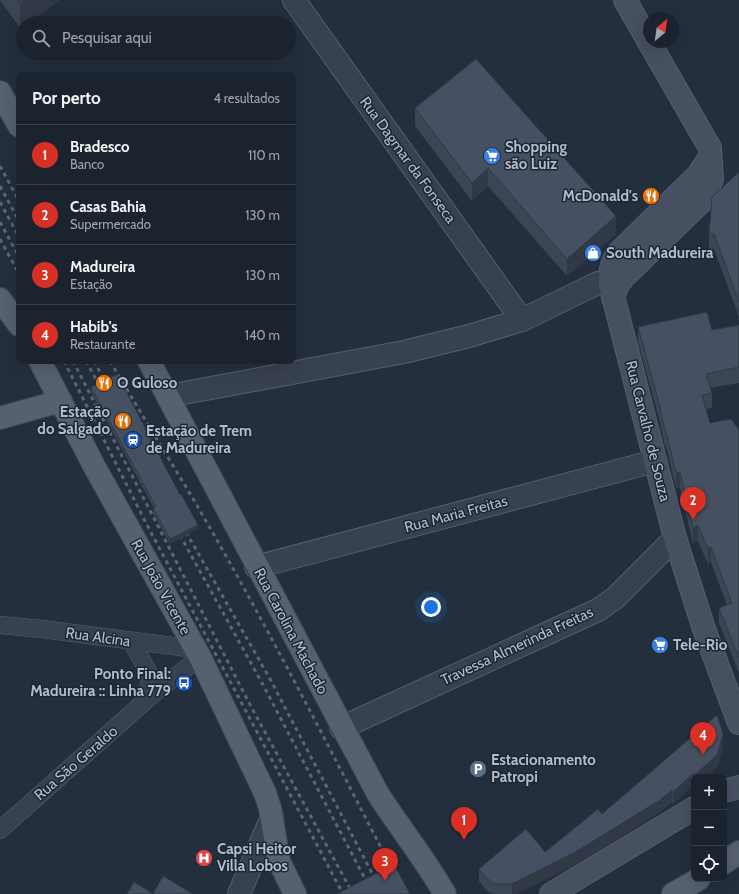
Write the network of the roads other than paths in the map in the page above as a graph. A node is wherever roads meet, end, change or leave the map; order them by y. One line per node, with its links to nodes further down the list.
1 (294, 0): 9 (street, Rua Dagmar da Fonseca)
2 (625, 0): 3 (main road)
3 (643, 32)
4 (652, 48): 7 (main road)
5 (0, 92): 6 (main road)
6 (16, 121)
7 (612, 291): 9 (street); 16 (main road, Rua Carvalho de Souza)
8 (0, 299): 10 (main road)
9 (522, 320): 13 (street)
10 (16, 321)
11 (42, 364): 14 (main road, Rua João Vicente)
12 (151, 364): 13 (main road, Rua Carolina Machado)
13 (168, 396): 18 (main road, Rua Carolina Machado)
14 (61, 401): 15 (main road); 21 (main road, Rua João Vicente)
15 (0, 418)
16 (655, 461): 17 (main road, Rua Carvalho de Souza); 18 (street, Rua Maria Freitas)
17 (675, 538): 23 (main road, Rua Carvalho de Souza); 24 (street, Travessa Almerinda Freitas)
18 (256, 567): 24 (main road, Rua Carolina Machado)
19 (0, 625): 20 (street, Rua Alcina)
20 (131, 641): 21 (street, Rua Alcina); 22 (street)
21 (198, 653): 22 (street, Rua São Geraldo); 28 (main road, Rua João Vicente)
22 (151, 696): 29 (street, Rua São Geraldo)
23 (739, 723)
24 (342, 728): 35 (main road, Rua Carolina Machado)
25 (739, 787): 26 (main road)
26 (727, 791)
27 (691, 810): 36 (main road)
28 (272, 817): 33 (street); 34 (main road, Rua João Vicente)
29 (0, 830)
30 (739, 852): 31 (main road)
31 (727, 861)
32 (694, 882): 37 (main road)
33 (239, 894)
34 (295, 894)
35 (445, 894)
36 (551, 894)
37 (673, 894)

